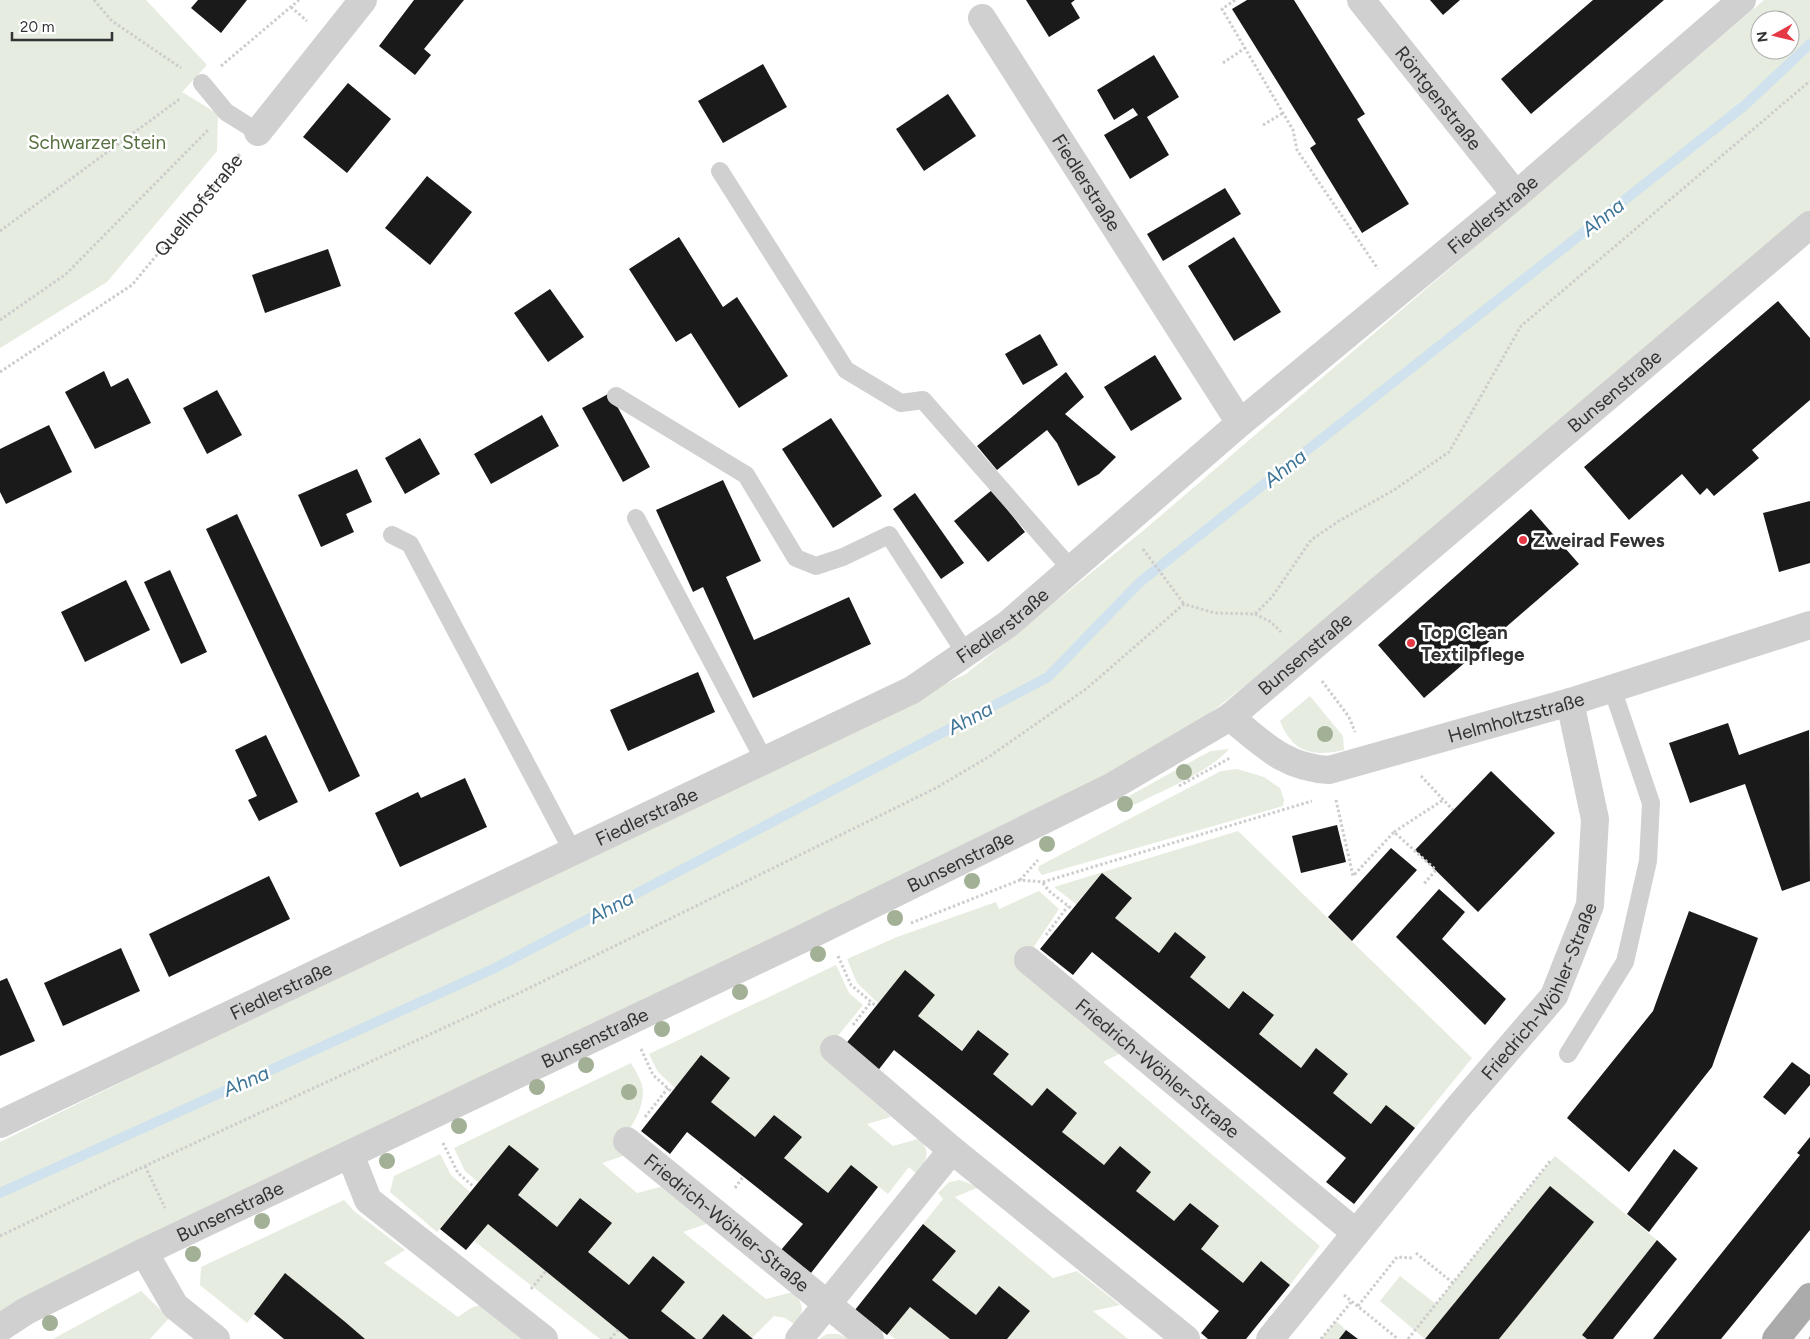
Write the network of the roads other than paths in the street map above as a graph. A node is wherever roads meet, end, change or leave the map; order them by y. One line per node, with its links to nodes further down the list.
1 (363, 0): 6 (street)
2 (1361, 0): 8 (street, Röntgenstraße)
3 (1742, 0): 8 (street, Fiedlerstraße)
4 (982, 18): 11 (street, Fiedlerstraße)
5 (202, 83): 6 (lane)
6 (258, 132)
7 (720, 172): 14 (lane)
8 (1516, 195): 11 (street, Fiedlerstraße)
9 (1810, 225): 19 (street, Bunsenstraße)
10 (616, 396): 16 (lane)
11 (1240, 423): 14 (street, Fiedlerstraße)
12 (636, 518): 20 (lane)
13 (392, 535): 21 (lane)
14 (1071, 569): 16 (street, Fiedlerstraße)
15 (1810, 625): 17 (street, Helmholtzstraße)
16 (966, 654): 20 (street, Fiedlerstraße)
17 (1612, 688): 18 (street, Helmholtzstraße); 24 (lane)
18 (1570, 702): 19 (street, Helmholtzstraße); 29 (street, Friedrich-Wöhler-Straße)
19 (1230, 718): 28 (street, Bunsenstraße)
20 (764, 760): 21 (street, Fiedlerstraße)
21 (573, 852): 25 (street, Fiedlerstraße)
22 (1028, 960): 29 (street, Friedrich-Wöhler-Straße)
23 (834, 1049): 27 (street)
24 (1568, 1054)
25 (0, 1124)
26 (627, 1141): 32 (street, Friedrich-Wöhler-Straße)
27 (952, 1150): 32 (street, Friedrich-Wöhler-Straße); 38 (street)
28 (350, 1154): 30 (street, Bunsenstraße); 35 (street)
29 (1356, 1233): 39 (street, Friedrich-Wöhler-Straße)
30 (144, 1252): 33 (street, Bunsenstraße); 34 (street)
31 (1810, 1297): 40 (main road)
32 (826, 1305): 36 (street, Friedrich-Wöhler-Straße); 37 (street, Friedrich-Wöhler-Straße)
33 (0, 1328)
34 (216, 1339)
35 (544, 1339)
36 (799, 1339)
37 (870, 1339)
38 (1186, 1339)
39 (1270, 1339)
40 (1776, 1339)

